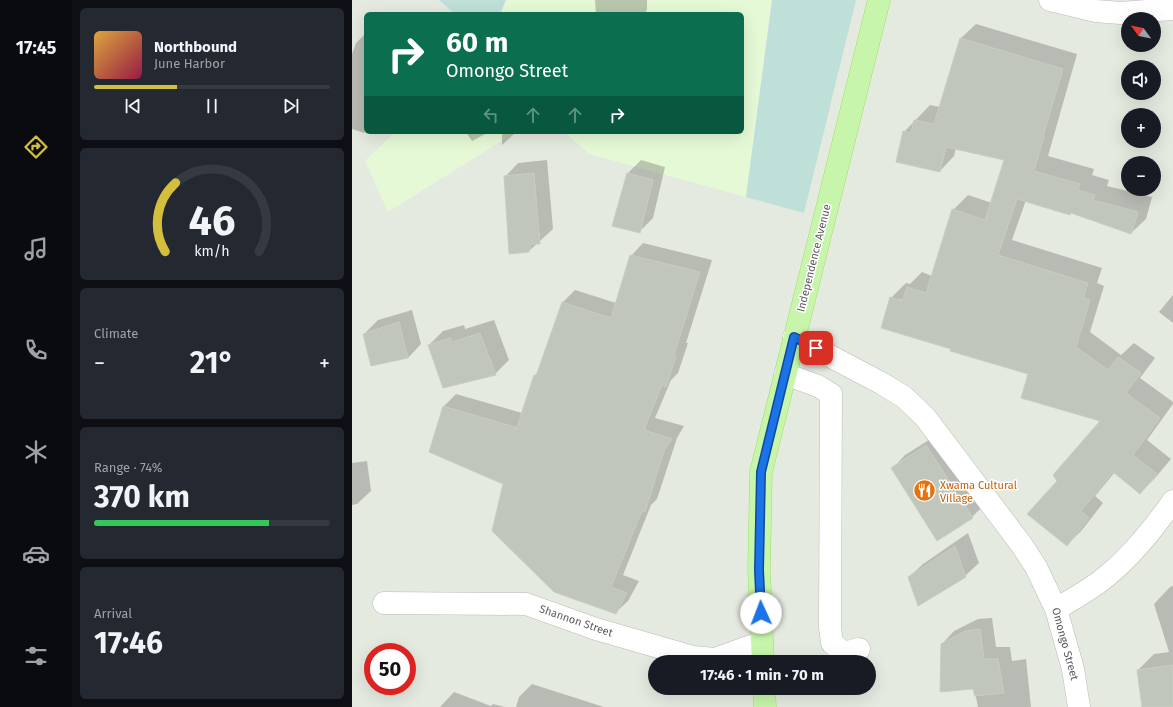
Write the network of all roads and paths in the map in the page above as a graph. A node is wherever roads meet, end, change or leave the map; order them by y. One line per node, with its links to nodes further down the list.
1 (879, 0): 4 (main road, Independence Avenue)
2 (1050, 0): 3 (street)
3 (1173, 9)
4 (794, 337): 5 (main road, Independence Avenue); 8 (street, Omongo Street)
5 (785, 374): 9 (street); 10 (main road, Independence Avenue)
6 (1173, 501): 8 (street)
7 (384, 603): 10 (street, Shannon Street)
8 (1056, 609): 13 (street, Omongo Street)
9 (859, 649)
10 (763, 652)
11 (764, 695): 12 (main road)
12 (765, 707)
13 (1079, 707)

